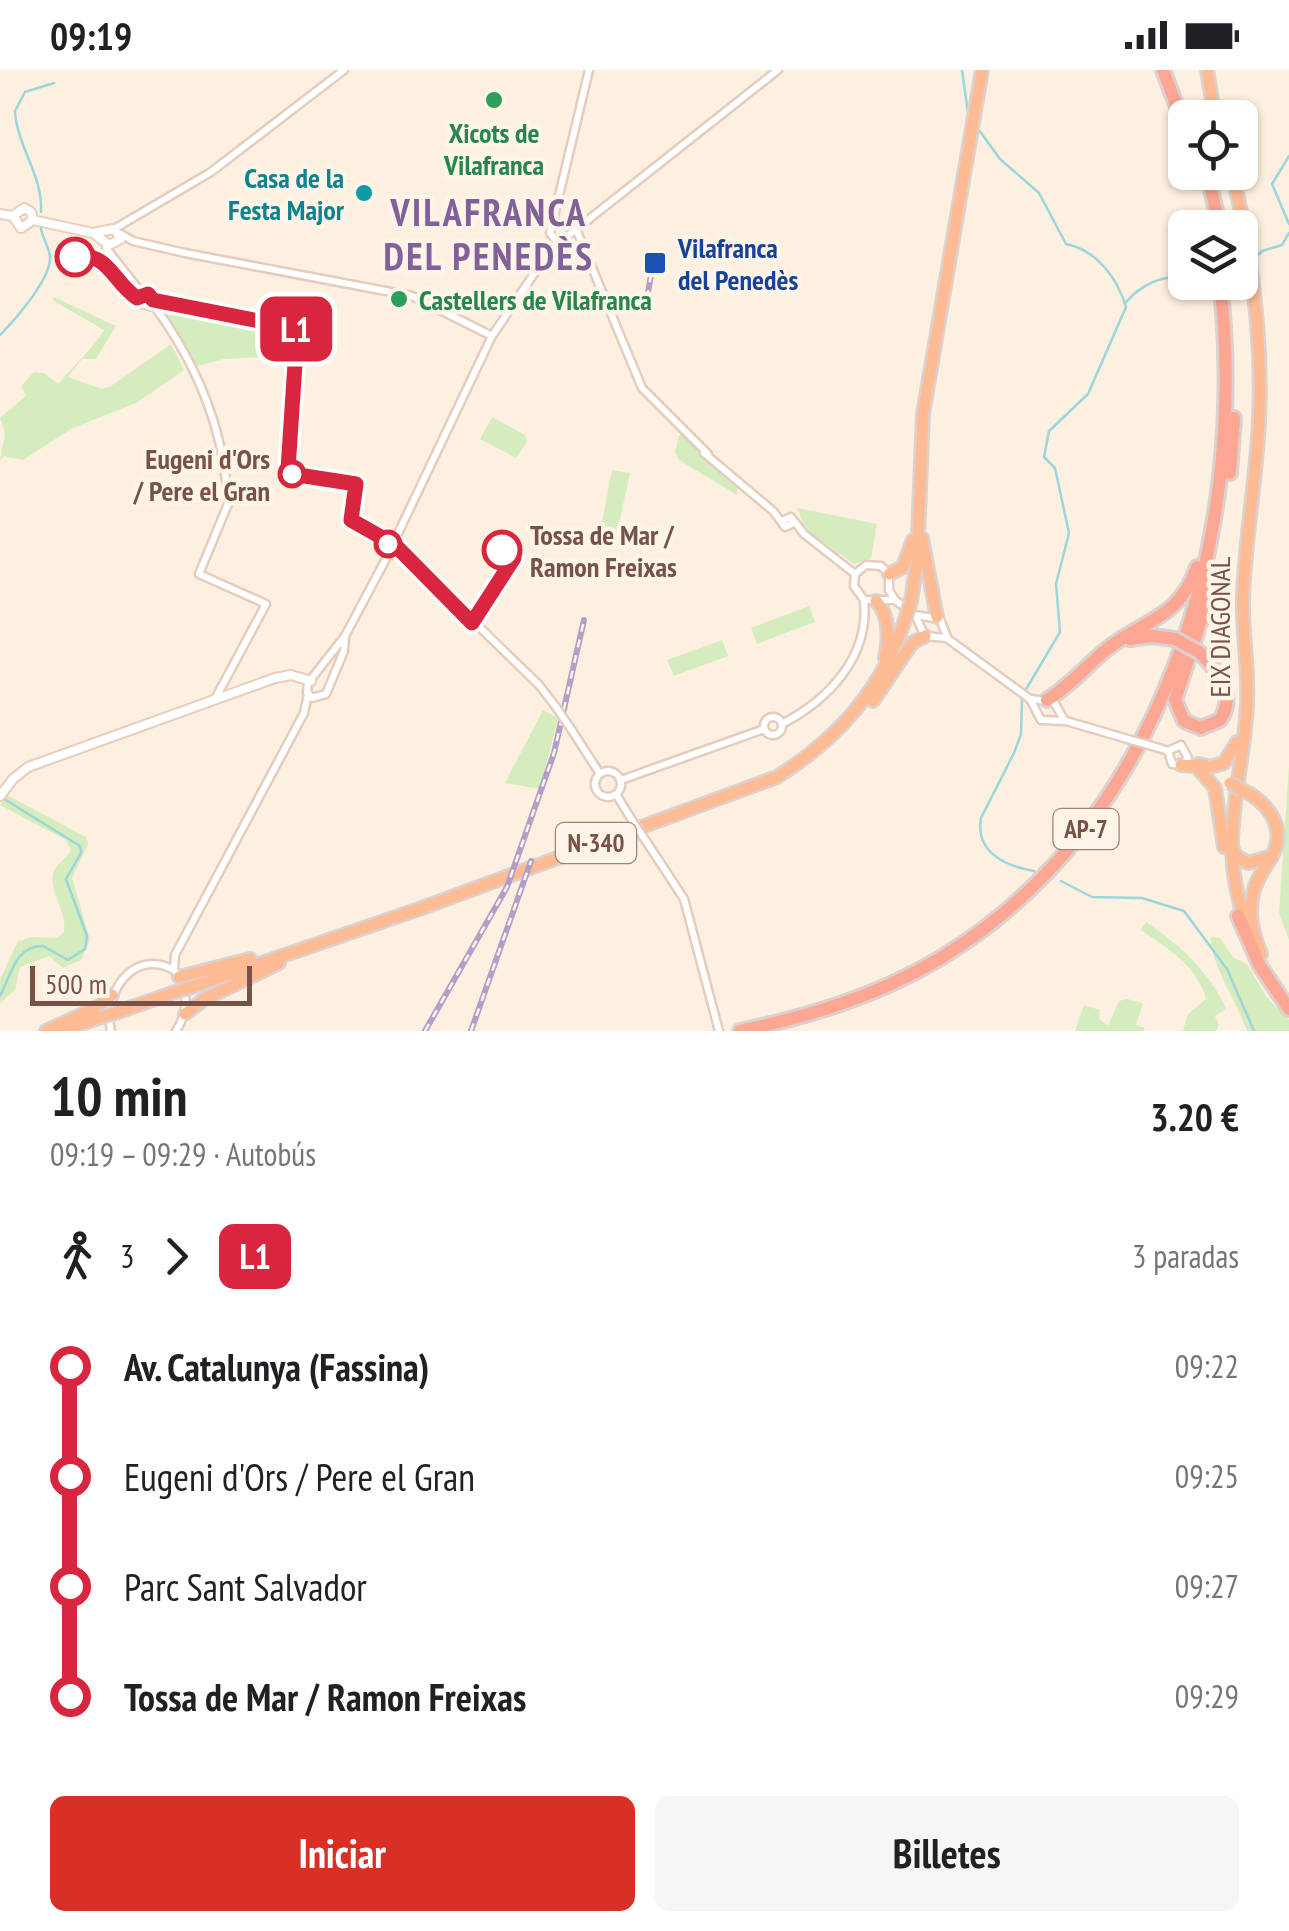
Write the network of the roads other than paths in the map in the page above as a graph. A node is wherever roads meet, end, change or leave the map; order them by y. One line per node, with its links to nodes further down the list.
1 (344, 70): 17 (street)
2 (589, 70): 18 (street)
3 (778, 70): 16 (street)
4 (1163, 70): 8 (highway)
5 (1172, 70): 9 (highway)
6 (1208, 70): 10 (highway)
7 (982, 73): 23 (highway, N-340)
8 (1174, 100)
9 (1183, 100)
10 (1213, 100)
11 (1234, 190): 40 (highway, EIX DIAGONAL)
12 (1235, 190): 52 (highway, EIX DIAGONAL)
13 (0, 214): 14 (main road)
14 (13, 216): 15 (main road); 15 (main road)
15 (33, 220): 17 (main road)
16 (576, 228): 18 (street); 25 (street)
17 (112, 240): 21 (street); 36 (street)
18 (558, 242): 21 (street)
19 (1221, 300): 22 (highway, AP-7)
20 (1230, 300): 27 (highway, AP-7)
21 (492, 336): 24 (street)
22 (1223, 448): 37 (highway); 70 (highway, AP-7)
23 (918, 495): 26 (highway); 29 (highway, N-340, bridge); 30 (highway)
24 (393, 550): 31 (street); 47 (street, bridge)
25 (858, 571): 26 (street); 28 (street)
26 (889, 574): 28 (street)
27 (1211, 576): 37 (highway, bridge); 71 (highway, AP-7)
28 (877, 598): 29 (street); 41 (street); 42 (highway)
29 (911, 616): 30 (street); 42 (highway, N-340)
30 (932, 627): 35 (street); 42 (highway)
31 (340, 646): 32 (street); 33 (street)
32 (310, 686): 33 (street); 34 (street); 36 (main road); 39 (street)
33 (327, 686): 34 (street)
34 (317, 699): 39 (street)
35 (1030, 699): 37 (street); 38 (street)
36 (215, 700): 49 (main road)
37 (1051, 708): 38 (street); 38 (street); 44 (street, bridge)
38 (1036, 709)
39 (304, 713): 56 (street)
40 (1243, 713): 45 (highway); 53 (highway, EIX DIAGONAL)
41 (782, 724): 43 (street); 43 (street)
42 (844, 727): 55 (highway, N-340)
43 (764, 729): 48 (street)
44 (1168, 751): 45 (street); 46 (street)
45 (1194, 760): 46 (highway); 51 (highway); 53 (highway)
46 (1182, 765)
47 (600, 774): 48 (street); 50 (street)
48 (621, 780): 50 (street)
49 (1, 794)
50 (616, 794): 65 (street, bridge)
51 (1263, 805): 52 (highway); 57 (highway)
52 (1230, 823): 57 (highway, EIX DIAGONAL)
53 (1228, 881): 54 (highway, EIX DIAGONAL)
54 (1238, 916): 63 (highway, EIX DIAGONAL)
55 (336, 936): 59 (highway); 59 (highway)
56 (175, 954): 58 (street); 60 (street)
57 (1263, 958): 62 (highway, EIX DIAGONAL)
58 (160, 964): 60 (street); 61 (street)
59 (249, 969): 60 (highway); 64 (highway); 67 (highway, bridge)
60 (177, 973): 64 (street)
61 (112, 995): 66 (highway); 68 (street)
62 (1289, 999)
63 (1289, 1009)
64 (185, 1014): 69 (street)
65 (719, 1028)
66 (46, 1031)
67 (61, 1031)
68 (111, 1031)
69 (176, 1031)
70 (740, 1031)
71 (780, 1031)

